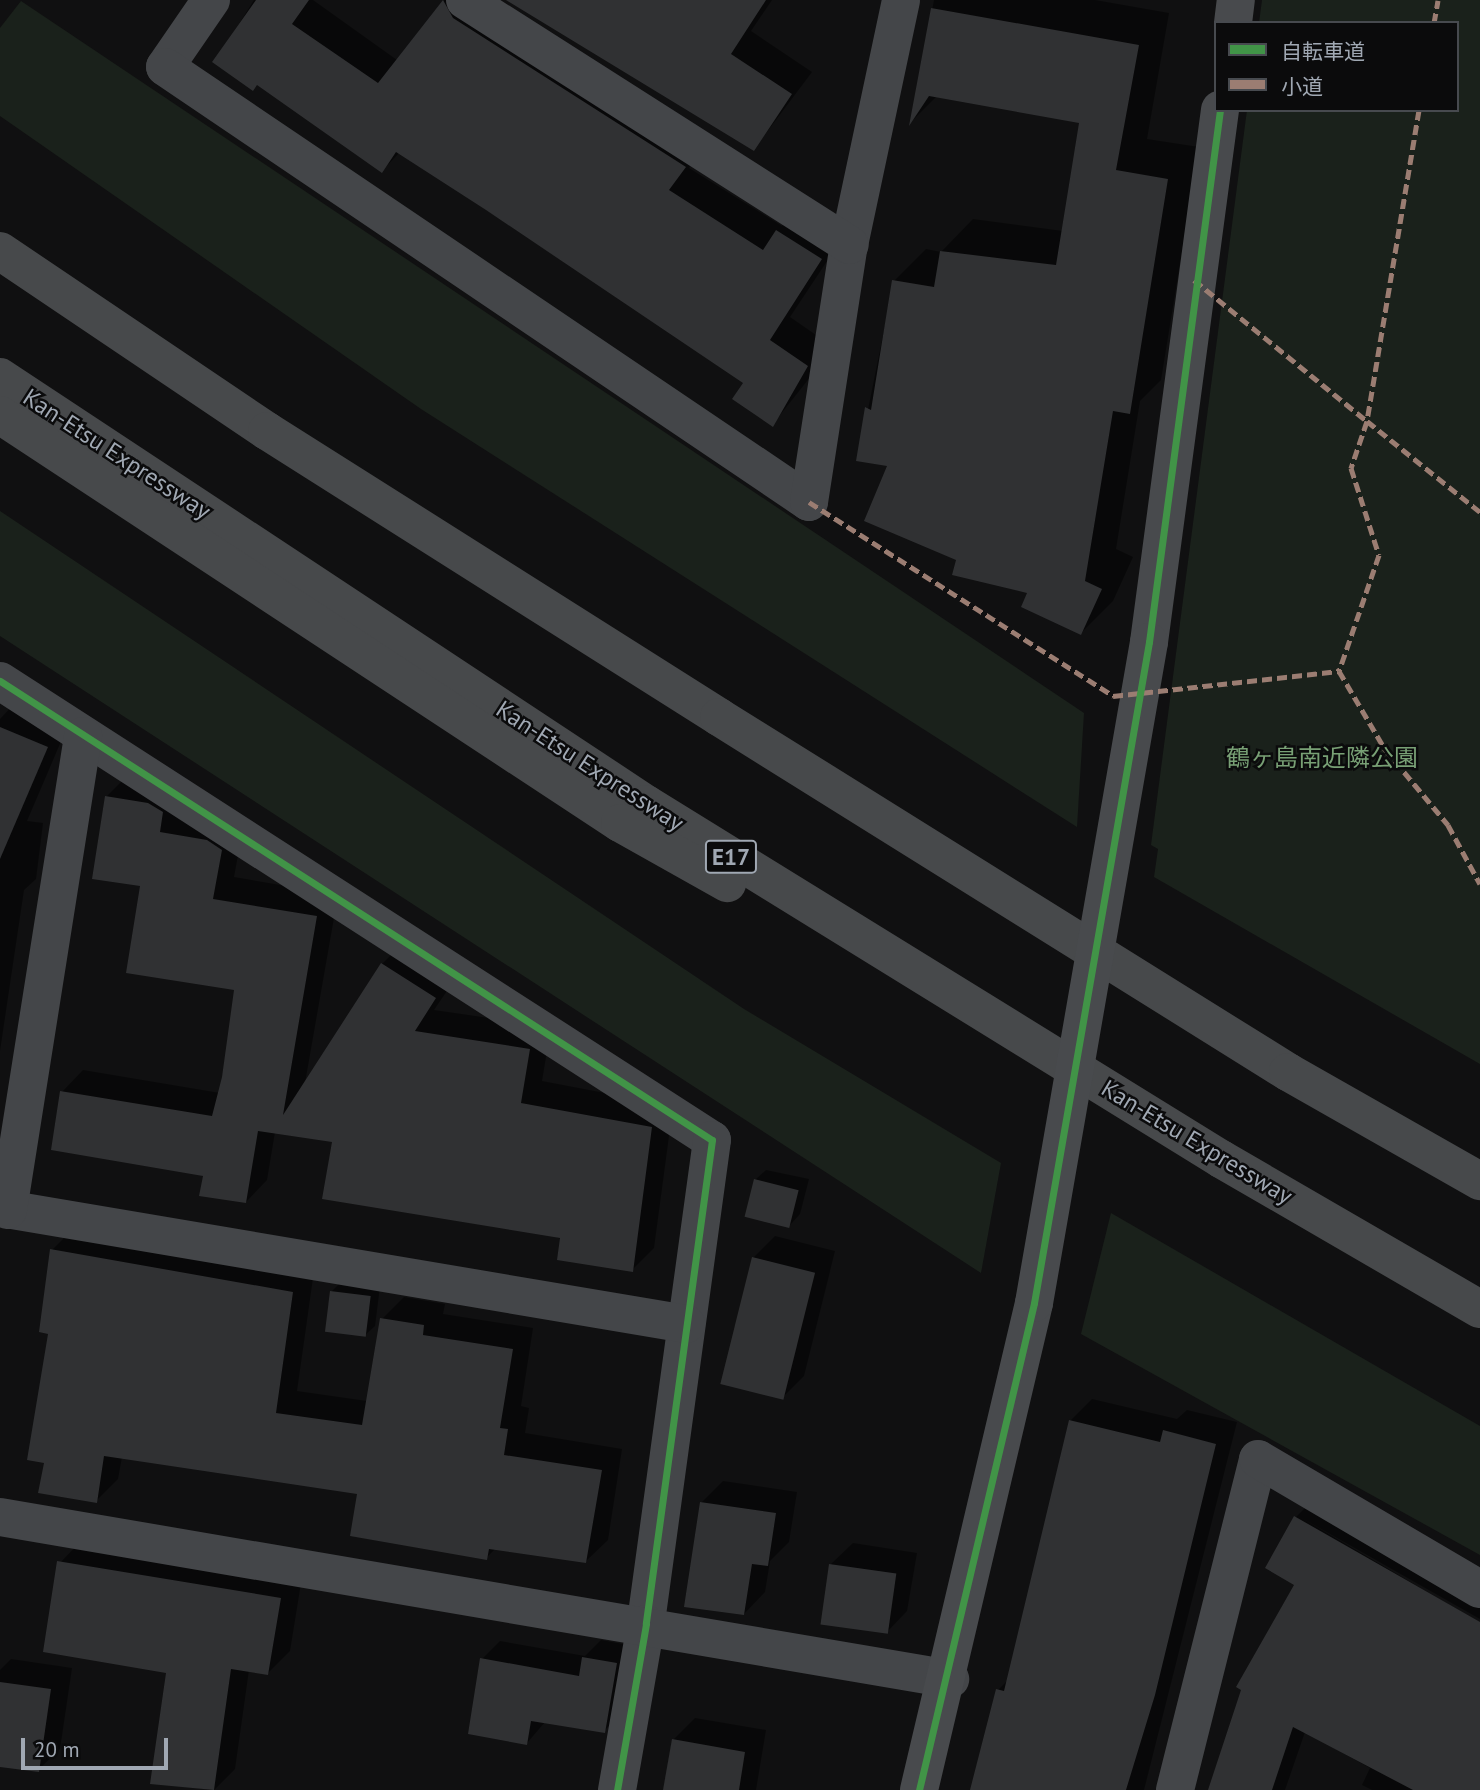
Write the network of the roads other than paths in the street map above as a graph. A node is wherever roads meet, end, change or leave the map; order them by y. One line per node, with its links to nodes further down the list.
1 (211, 0): 7 (street)
2 (465, 0): 7 (street)
3 (1236, 0): 5 (street)
4 (896, 3): 7 (street)
5 (1233, 21)
6 (1220, 112): 21 (street, bridge)
7 (849, 245)
8 (0, 251): 14 (highway)
9 (0, 377): 13 (highway, Kan-Etsu Expressway / E17)
10 (0, 415): 13 (highway)
11 (0, 681): 12 (street)
12 (83, 736): 15 (street); 17 (street)
13 (1221, 1158): 16 (highway, Kan-Etsu Expressway / E17)
14 (1480, 1181)
15 (4, 1209): 17 (street)
16 (1480, 1309)
17 (687, 1324): 20 (street)
18 (0, 1517): 20 (street)
19 (1480, 1589): 24 (street)
20 (646, 1624): 21 (street); 22 (street)
21 (950, 1679): 23 (street)
22 (617, 1790)
23 (919, 1790)
24 (1175, 1790)

